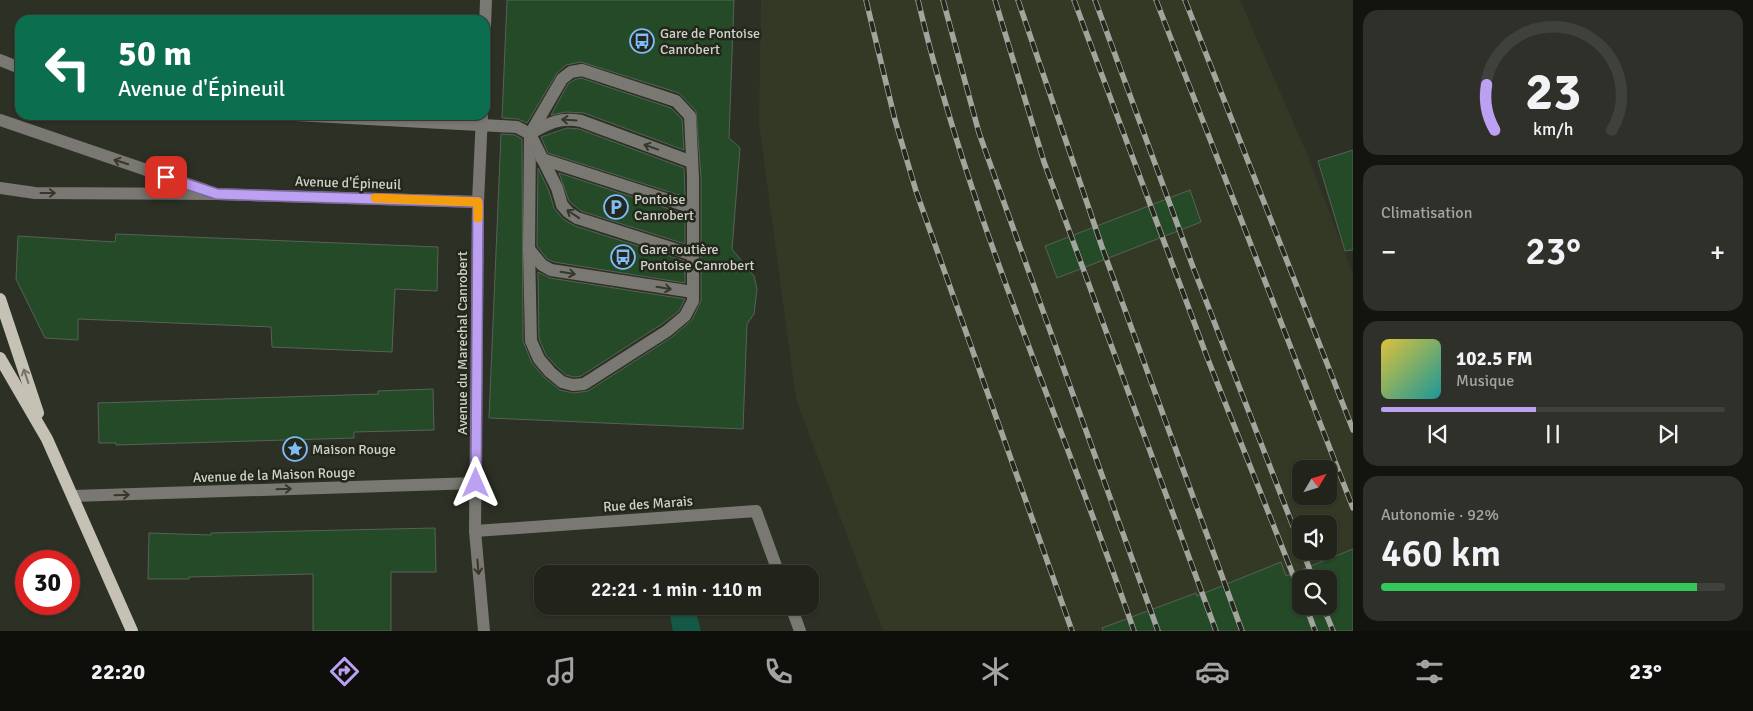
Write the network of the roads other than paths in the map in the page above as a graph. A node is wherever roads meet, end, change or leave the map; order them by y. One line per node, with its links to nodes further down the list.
1 (486, 0): 2 (street)
2 (485, 15)
3 (0, 60): 4 (street)
4 (15, 66)
5 (0, 120): 12 (street, Avenue d'Épineuil, one-way to 5)
6 (390, 120): 8 (street)
7 (482, 120): 13 (street, Avenue du Marechal Canrobert)
8 (530, 134): 9 (street); 10 (street, one-way to 8); 10 (street); 15 (street)
9 (542, 159): 14 (street); 16 (street, one-way to 9)
10 (692, 162): 14 (street)
11 (0, 188): 12 (street, Avenue d'Épineuil, one-way to 12)
12 (217, 194): 13 (street, Avenue d'Épineuil)
13 (478, 202): 21 (street, Avenue du Marechal Canrobert)
14 (693, 208): 16 (street)
15 (529, 249): 17 (street, one-way to 17); 17 (street)
16 (693, 255): 17 (street)
17 (693, 292)
18 (0, 299): 20 (main road, one-way to 18)
19 (0, 358): 20 (main road)
20 (47, 439): 22 (main road)
21 (476, 483): 22 (street, Avenue de la Maison Rouge, one-way to 21); 23 (street, Avenue du Marechal Canrobert)
22 (73, 496): 26 (main road)
23 (475, 531): 24 (street, Rue des Marais); 27 (street, Avenue du Marechal Canrobert, one-way to 27)
24 (776, 565)
25 (794, 615): 28 (street)
26 (132, 631)
27 (484, 631)
28 (800, 631)

